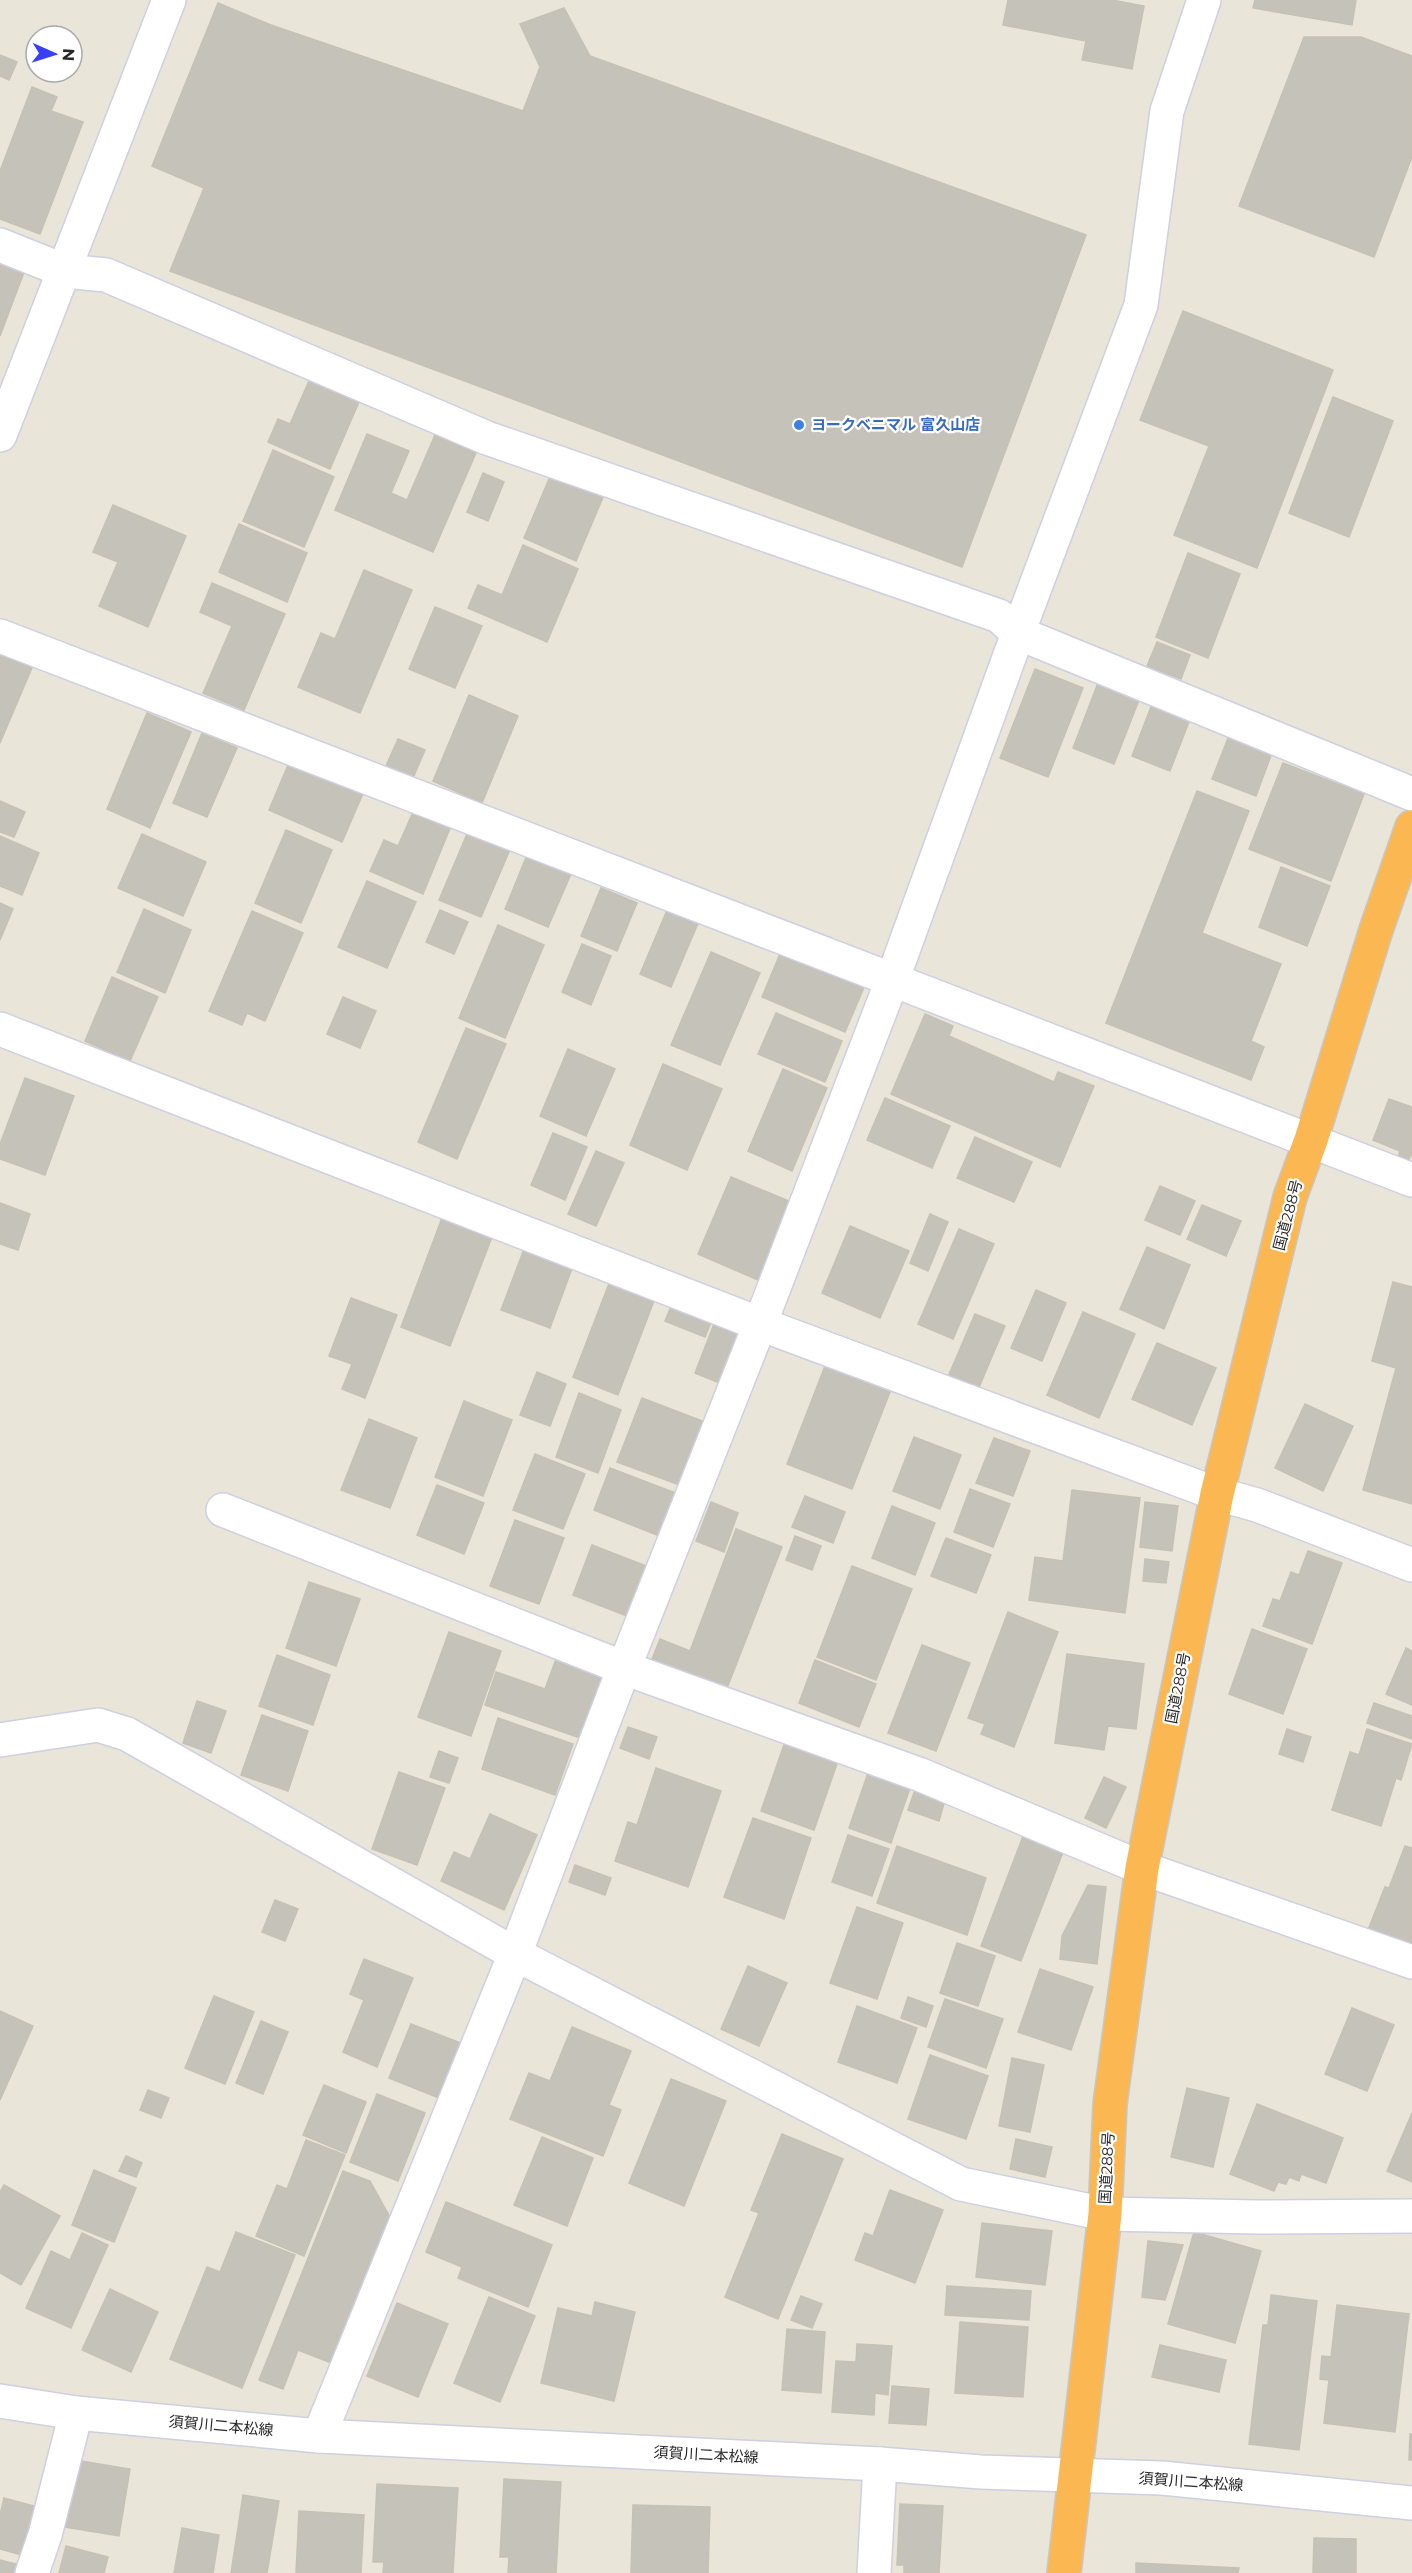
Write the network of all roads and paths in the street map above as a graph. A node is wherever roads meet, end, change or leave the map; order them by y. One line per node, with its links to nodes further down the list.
1 (169, 0): 4 (street)
2 (1204, 0): 6 (street)
3 (0, 245): 4 (street)
4 (65, 271): 5 (street); 6 (street)
5 (0, 435)
6 (1018, 633): 8 (street); 10 (street)
7 (0, 636): 10 (street)
8 (1412, 794)
9 (1412, 827): 12 (highway, 国道288号)
10 (893, 978): 12 (street); 14 (street)
11 (0, 1029): 14 (street)
12 (1311, 1140): 13 (street); 15 (highway, 国道288号)
13 (1412, 1180)
14 (760, 1324): 15 (street); 18 (street)
15 (1217, 1494): 17 (street); 20 (highway, 国道288号)
16 (223, 1510): 18 (street)
17 (1412, 1565)
18 (624, 1668): 20 (street); 21 (street)
19 (0, 1740): 21 (street)
20 (1142, 1868): 22 (street); 23 (highway, 国道288号)
21 (515, 1954): 23 (street); 27 (street)
22 (1412, 1962)
23 (1105, 2214): 24 (street); 29 (highway, 国道288号)
24 (1412, 2216)
25 (0, 2401): 26 (street, 須賀川二本松線)
26 (76, 2413): 27 (street, 須賀川二本松線); 31 (street)
27 (319, 2436): 28 (street, 須賀川二本松線)
28 (880, 2464): 29 (street, 須賀川二本松線); 32 (street)
29 (1077, 2476): 30 (street, 須賀川二本松線); 33 (highway, 国道288号)
30 (1412, 2503)
31 (32, 2573)
32 (874, 2573)
33 (1064, 2573)

